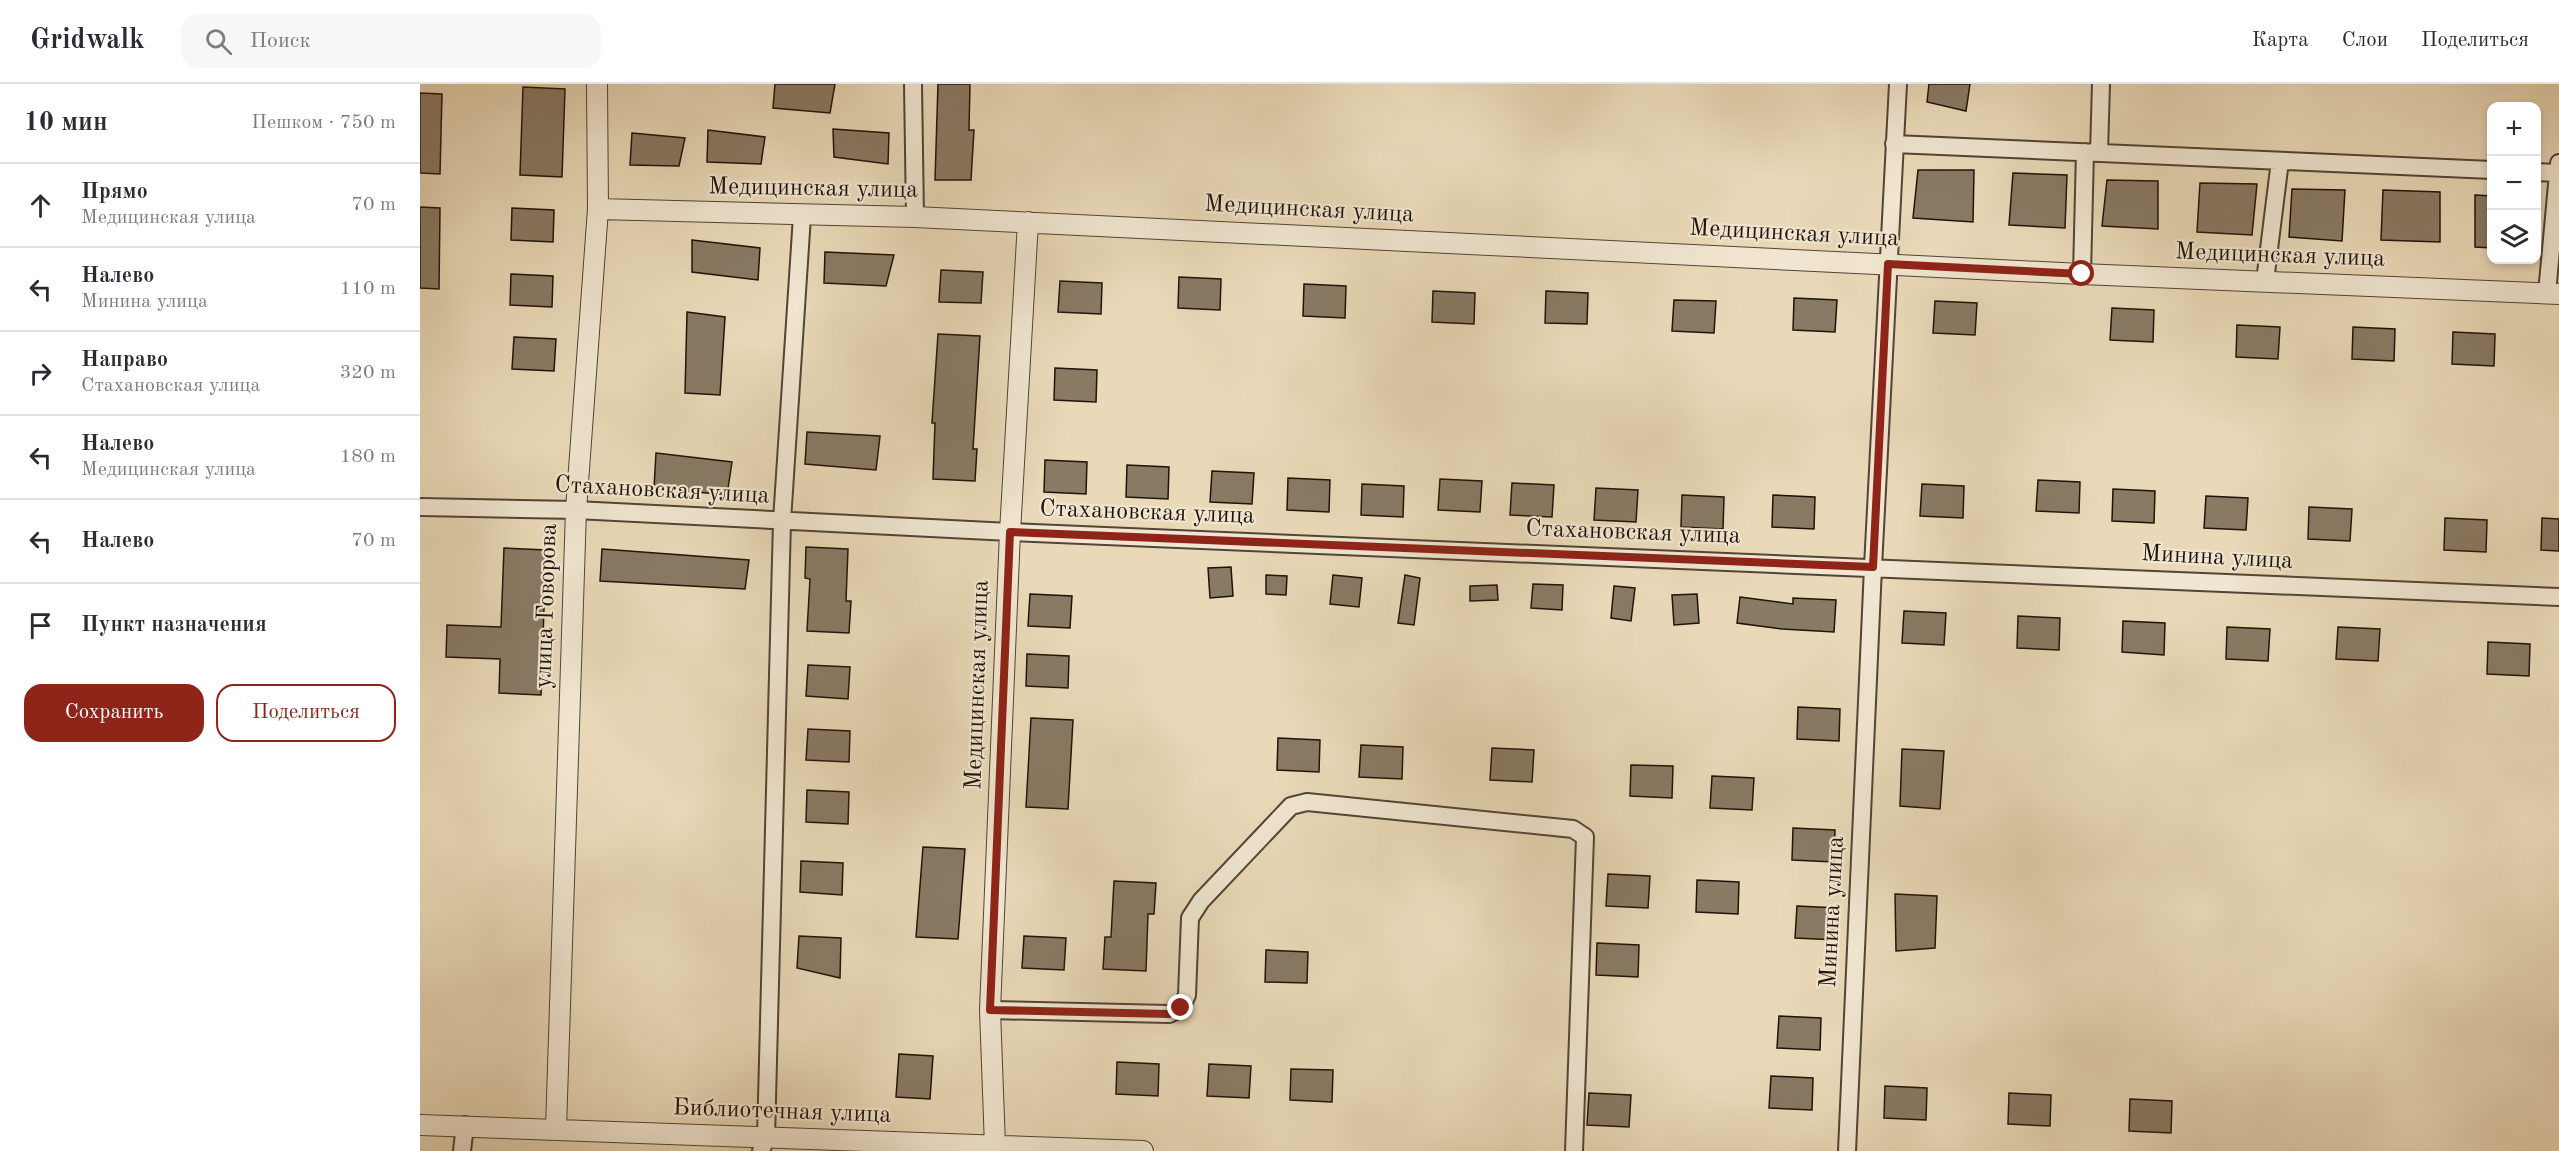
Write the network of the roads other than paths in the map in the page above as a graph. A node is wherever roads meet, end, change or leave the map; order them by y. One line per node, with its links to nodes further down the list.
1 (597, 84): 12 (street, улица Говорова)
2 (913, 84): 14 (street)
3 (1898, 84): 5 (street, Минина улица)
4 (2101, 84): 6 (street)
5 (1894, 144): 6 (street); 16 (street, Минина улица)
6 (2092, 153): 7 (street); 17 (street)
7 (2280, 161): 9 (street); 18 (street)
8 (2559, 163): 11 (street)
9 (2487, 170)
10 (2541, 172): 11 (street)
11 (2558, 173): 19 (street)
12 (598, 209): 13 (street, Медицинская улица); 21 (street, улица Говорова)
13 (802, 216): 14 (street, Медицинская улица); 22 (street)
14 (915, 217): 15 (street, Медицинская улица)
15 (1028, 222): 16 (street, Медицинская улица); 23 (street, Медицинская улица)
16 (1888, 264): 17 (street, Медицинская улица); 24 (street, Минина улица)
17 (2082, 274): 18 (street, Медицинская улица)
18 (2265, 281): 19 (street, Медицинская улица)
19 (2553, 294)
20 (420, 507): 21 (street, Стахановская улица)
21 (576, 510): 22 (street, Стахановская улица); 29 (street, улица Говорова)
22 (782, 521): 23 (street, Стахановская улица); 30 (street)
23 (1010, 532): 24 (street, Стахановская улица); 26 (street, Медицинская улица)
24 (1873, 567): 25 (street, Минина улица); 35 (street, Минина улица)
25 (2559, 597)
26 (990, 1010): 31 (street, Медицинская улица); 34 (street)
27 (420, 1125): 28 (street, Библиотечная улица)
28 (465, 1125): 29 (street, Библиотечная улица); 32 (street)
29 (556, 1129): 30 (street, Библиотечная улица)
30 (763, 1144): 31 (street, Библиотечная улица)
31 (995, 1148): 33 (street, Библиотечная улица)
32 (462, 1151)
33 (1143, 1151)
34 (1574, 1151)
35 (1846, 1151)

